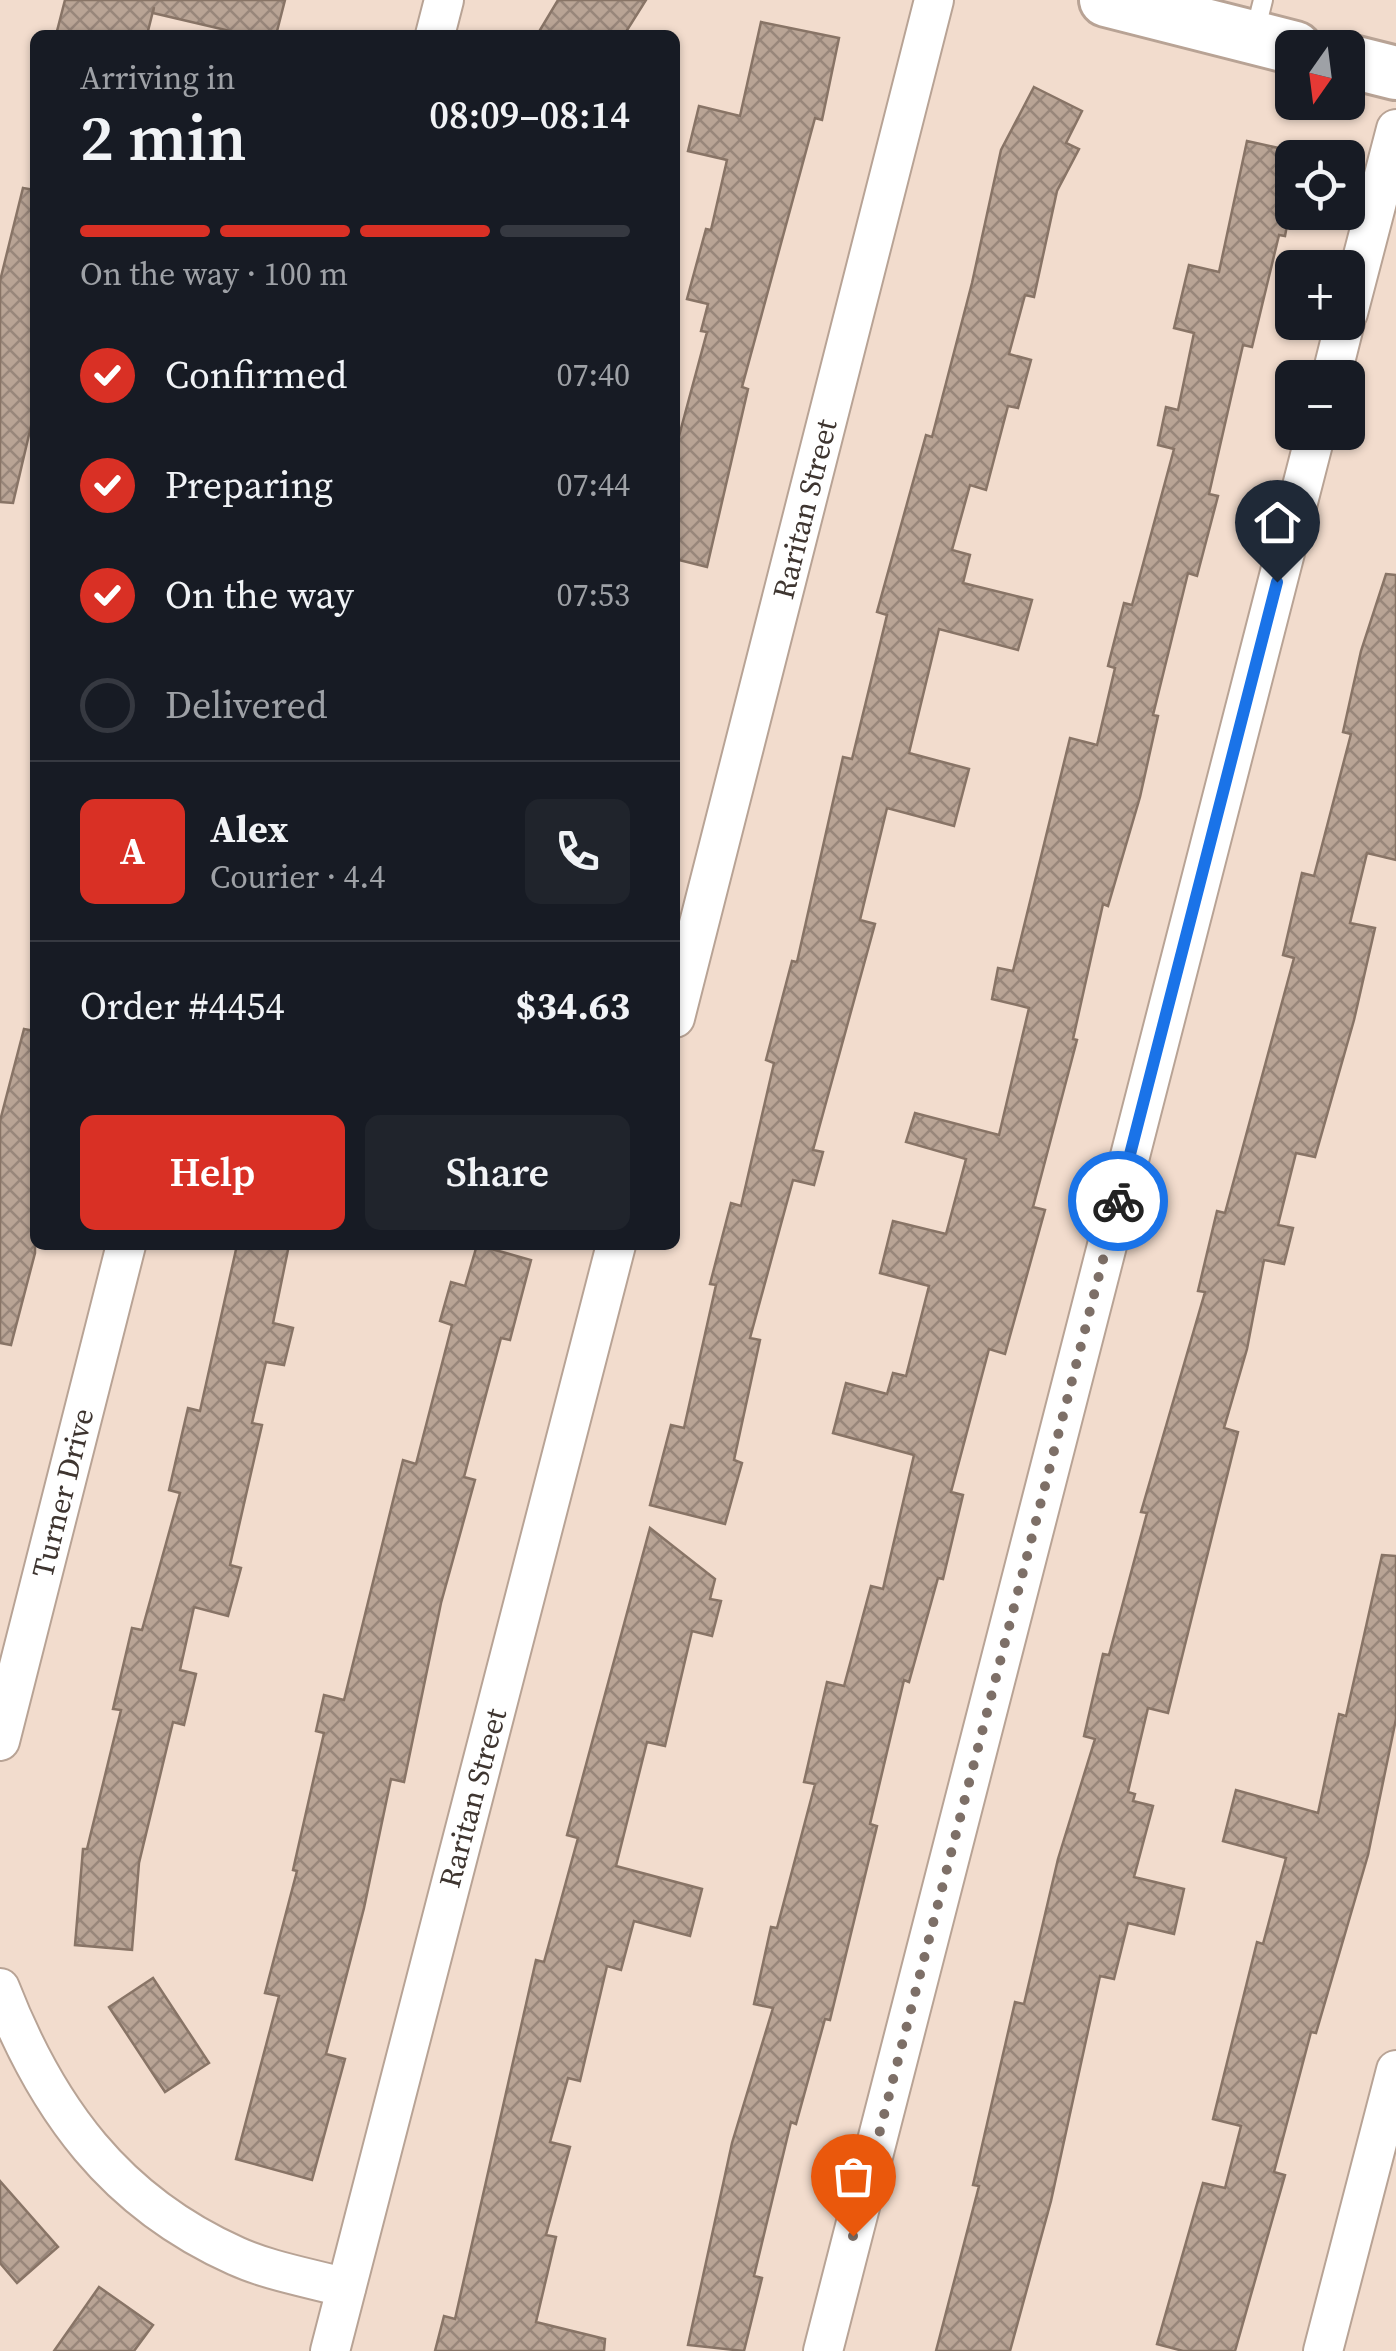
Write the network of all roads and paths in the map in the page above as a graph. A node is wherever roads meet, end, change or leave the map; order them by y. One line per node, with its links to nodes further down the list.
1 (444, 0): 5 (street)
2 (934, 0): 11 (street, Raritan Street)
3 (1106, 0): 4 (street)
4 (1270, 28)
5 (436, 30)
6 (1365, 65): 7 (street)
7 (1396, 73)
8 (1396, 129): 9 (street)
9 (1365, 250)
10 (1311, 450): 20 (street)
11 (680, 998)
12 (125, 1250): 14 (street, Turner Drive)
13 (615, 1250): 18 (street, Raritan Street)
14 (0, 1741)
15 (0, 1988): 18 (street)
16 (1396, 2070): 17 (street)
17 (1387, 2142): 21 (street)
18 (346, 2288): 19 (street, Raritan Street)
19 (330, 2351)
20 (823, 2351)
21 (1323, 2351)

